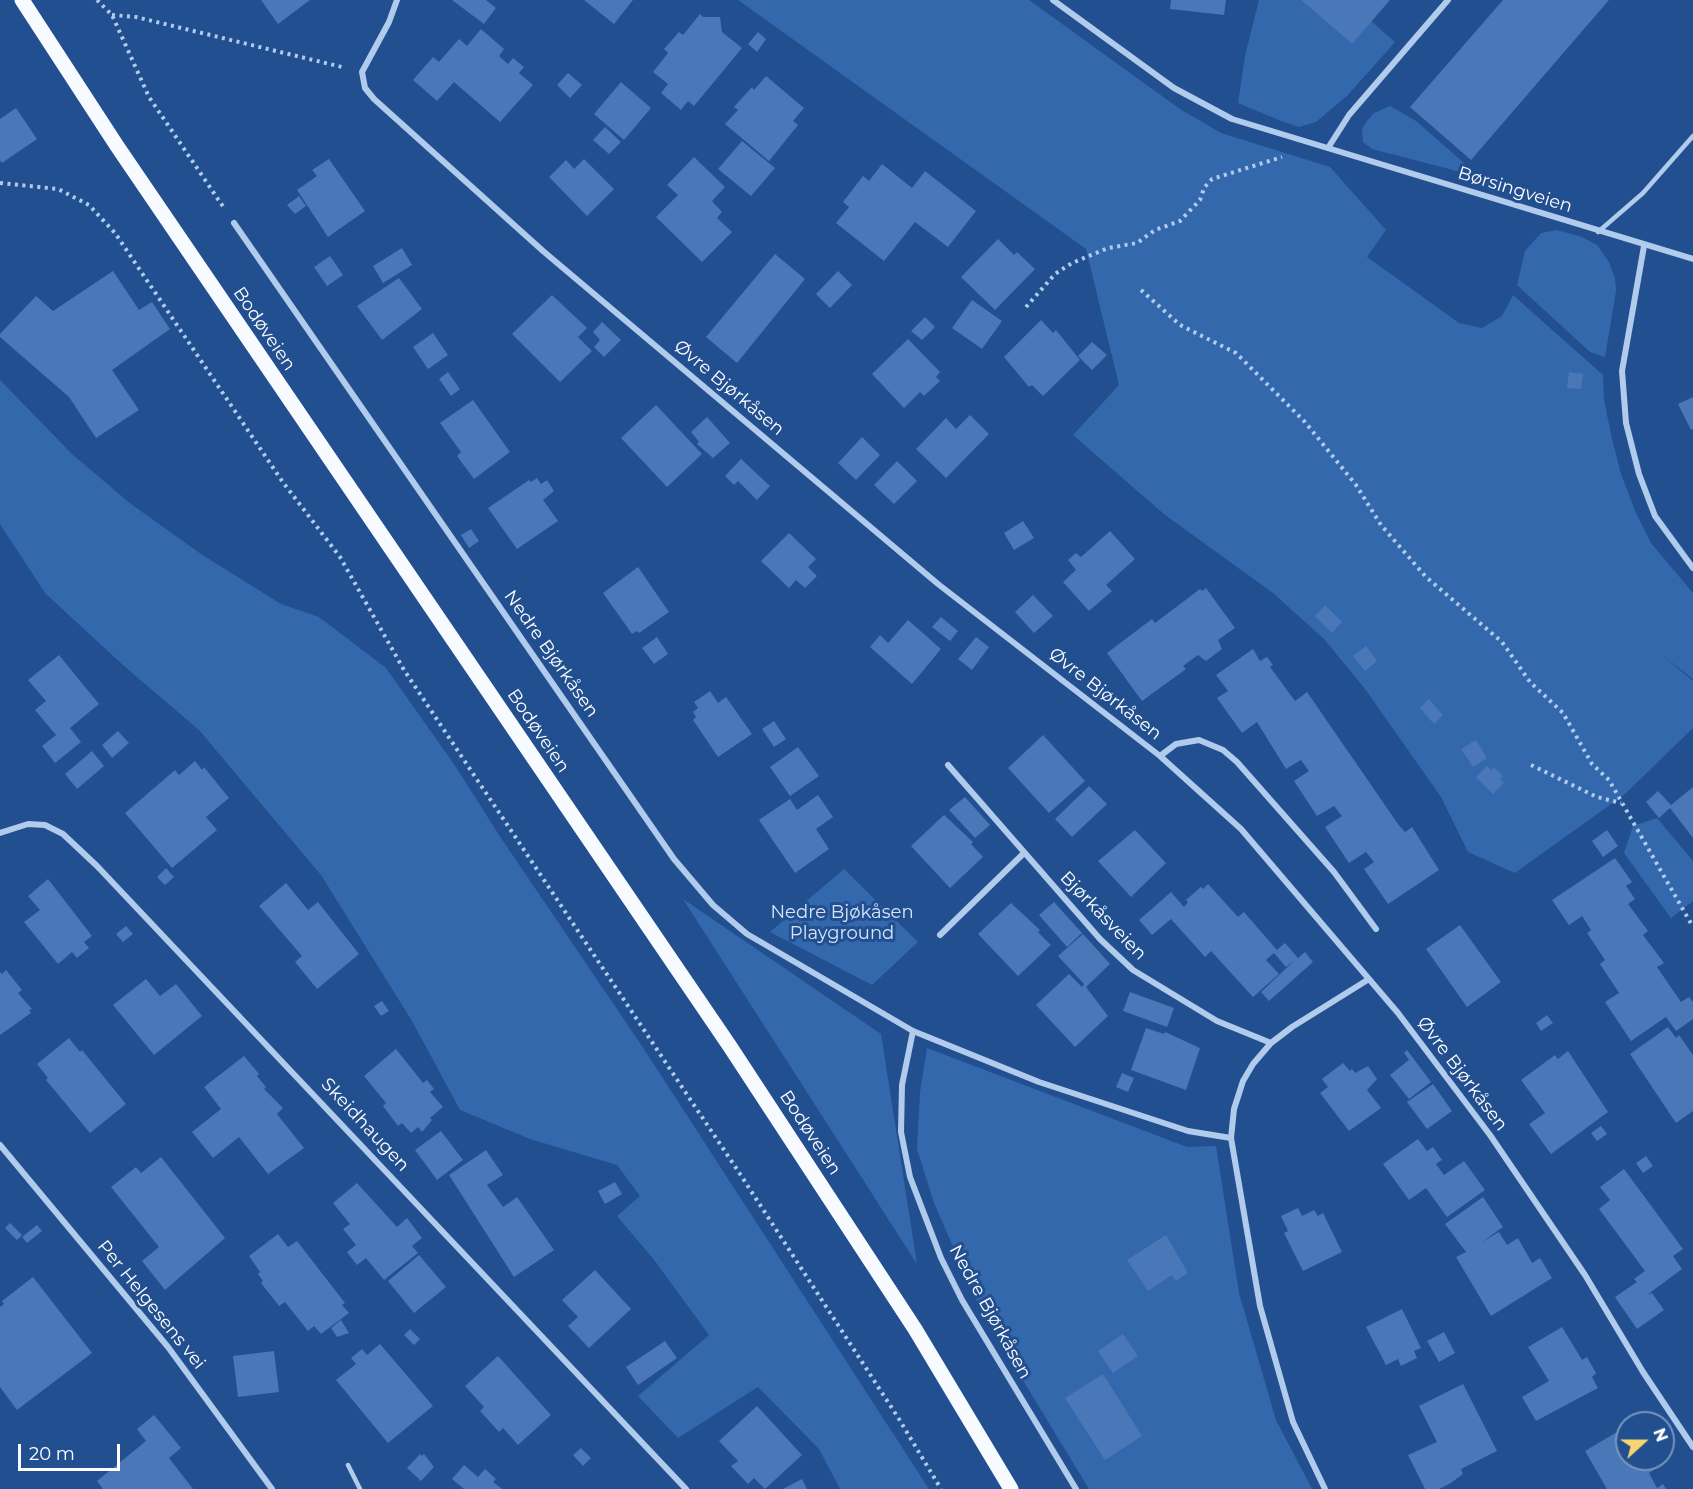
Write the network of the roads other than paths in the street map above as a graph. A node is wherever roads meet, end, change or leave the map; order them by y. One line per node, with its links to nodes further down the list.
1 (22, 0): 28 (main road, Bodøveien)
2 (397, 0): 12 (street, Øvre Bjørkåsen)
3 (1053, 0): 6 (street, Børsingveien)
4 (1448, 0): 6 (street)
5 (1693, 136): 8 (lane)
6 (1325, 147): 8 (street, Børsingveien)
7 (234, 223): 19 (street, Nedre Bjørkåsen)
8 (1599, 232): 9 (street, Børsingveien)
9 (1644, 246): 10 (street, Børsingveien); 11 (street)
10 (1693, 259)
11 (1693, 568)
12 (1160, 756): 16 (street, Øvre Bjørkåsen); 18 (street, Øvre Bjørkåsen)
13 (948, 765): 15 (street, Bjørkåsveien)
14 (0, 834): 27 (street, Skeidhaugen)
15 (1024, 853): 17 (street); 20 (street, Bjørkåsveien)
16 (1376, 929)
17 (940, 935)
18 (1369, 980): 20 (street); 23 (street, Øvre Bjørkåsen)
19 (913, 1031): 21 (street, Nedre Bjørkåsen); 29 (street, Nedre Bjørkåsen)
20 (1271, 1043): 21 (street)
21 (1231, 1138): 30 (street)
22 (0, 1145): 25 (street, Per Helgesens vei)
23 (1693, 1447)
24 (348, 1465): 26 (lane)
25 (272, 1489)
26 (360, 1489)
27 (686, 1489)
28 (1011, 1489)
29 (1076, 1489)
30 (1325, 1489)

